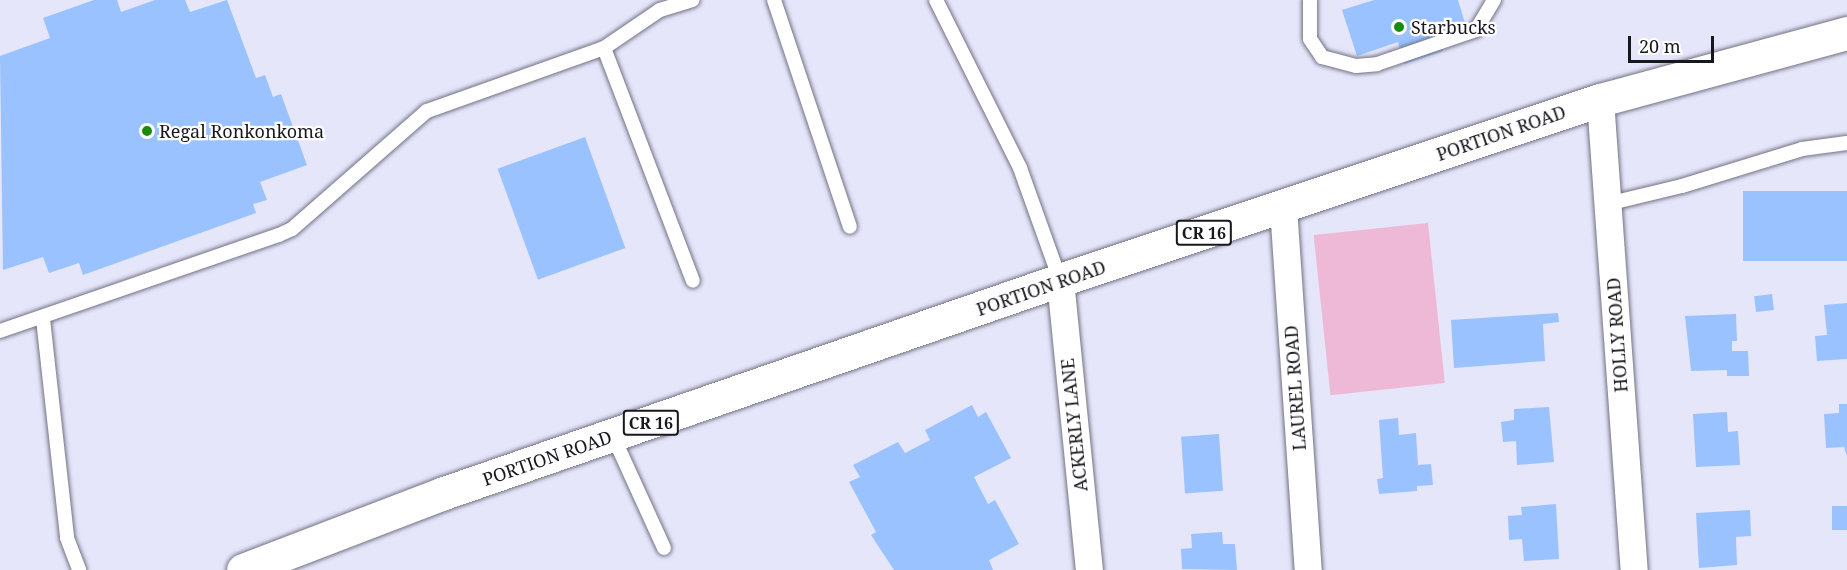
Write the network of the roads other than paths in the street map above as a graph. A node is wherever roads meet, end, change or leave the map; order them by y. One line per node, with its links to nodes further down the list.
1 (692, 0): 7 (lane)
2 (774, 0): 12 (lane)
3 (936, 0): 13 (lane)
4 (1310, 0): 5 (lane)
5 (1494, 0)
6 (1847, 33): 8 (main road, PORTION ROAD / CR 16)
7 (604, 48): 14 (lane); 15 (lane)
8 (1600, 100): 10 (street, HOLLY ROAD); 11 (main road, PORTION ROAD / CR 16)
9 (1847, 142): 10 (lane)
10 (1607, 204): 23 (street, HOLLY ROAD)
11 (1283, 207): 13 (main road, PORTION ROAD / CR 16); 22 (street, LAUREL ROAD)
12 (850, 227)
13 (1060, 280): 17 (main road, PORTION ROAD / CR 16); 21 (street, ACKERLY LANE)
14 (693, 281)
15 (43, 319): 16 (lane); 19 (lane)
16 (0, 331)
17 (614, 436): 18 (lane); 20 (main road, PORTION ROAD / CR 16)
18 (664, 548)
19 (79, 570)
20 (243, 570)
21 (1089, 570)
22 (1308, 570)
23 (1634, 570)

